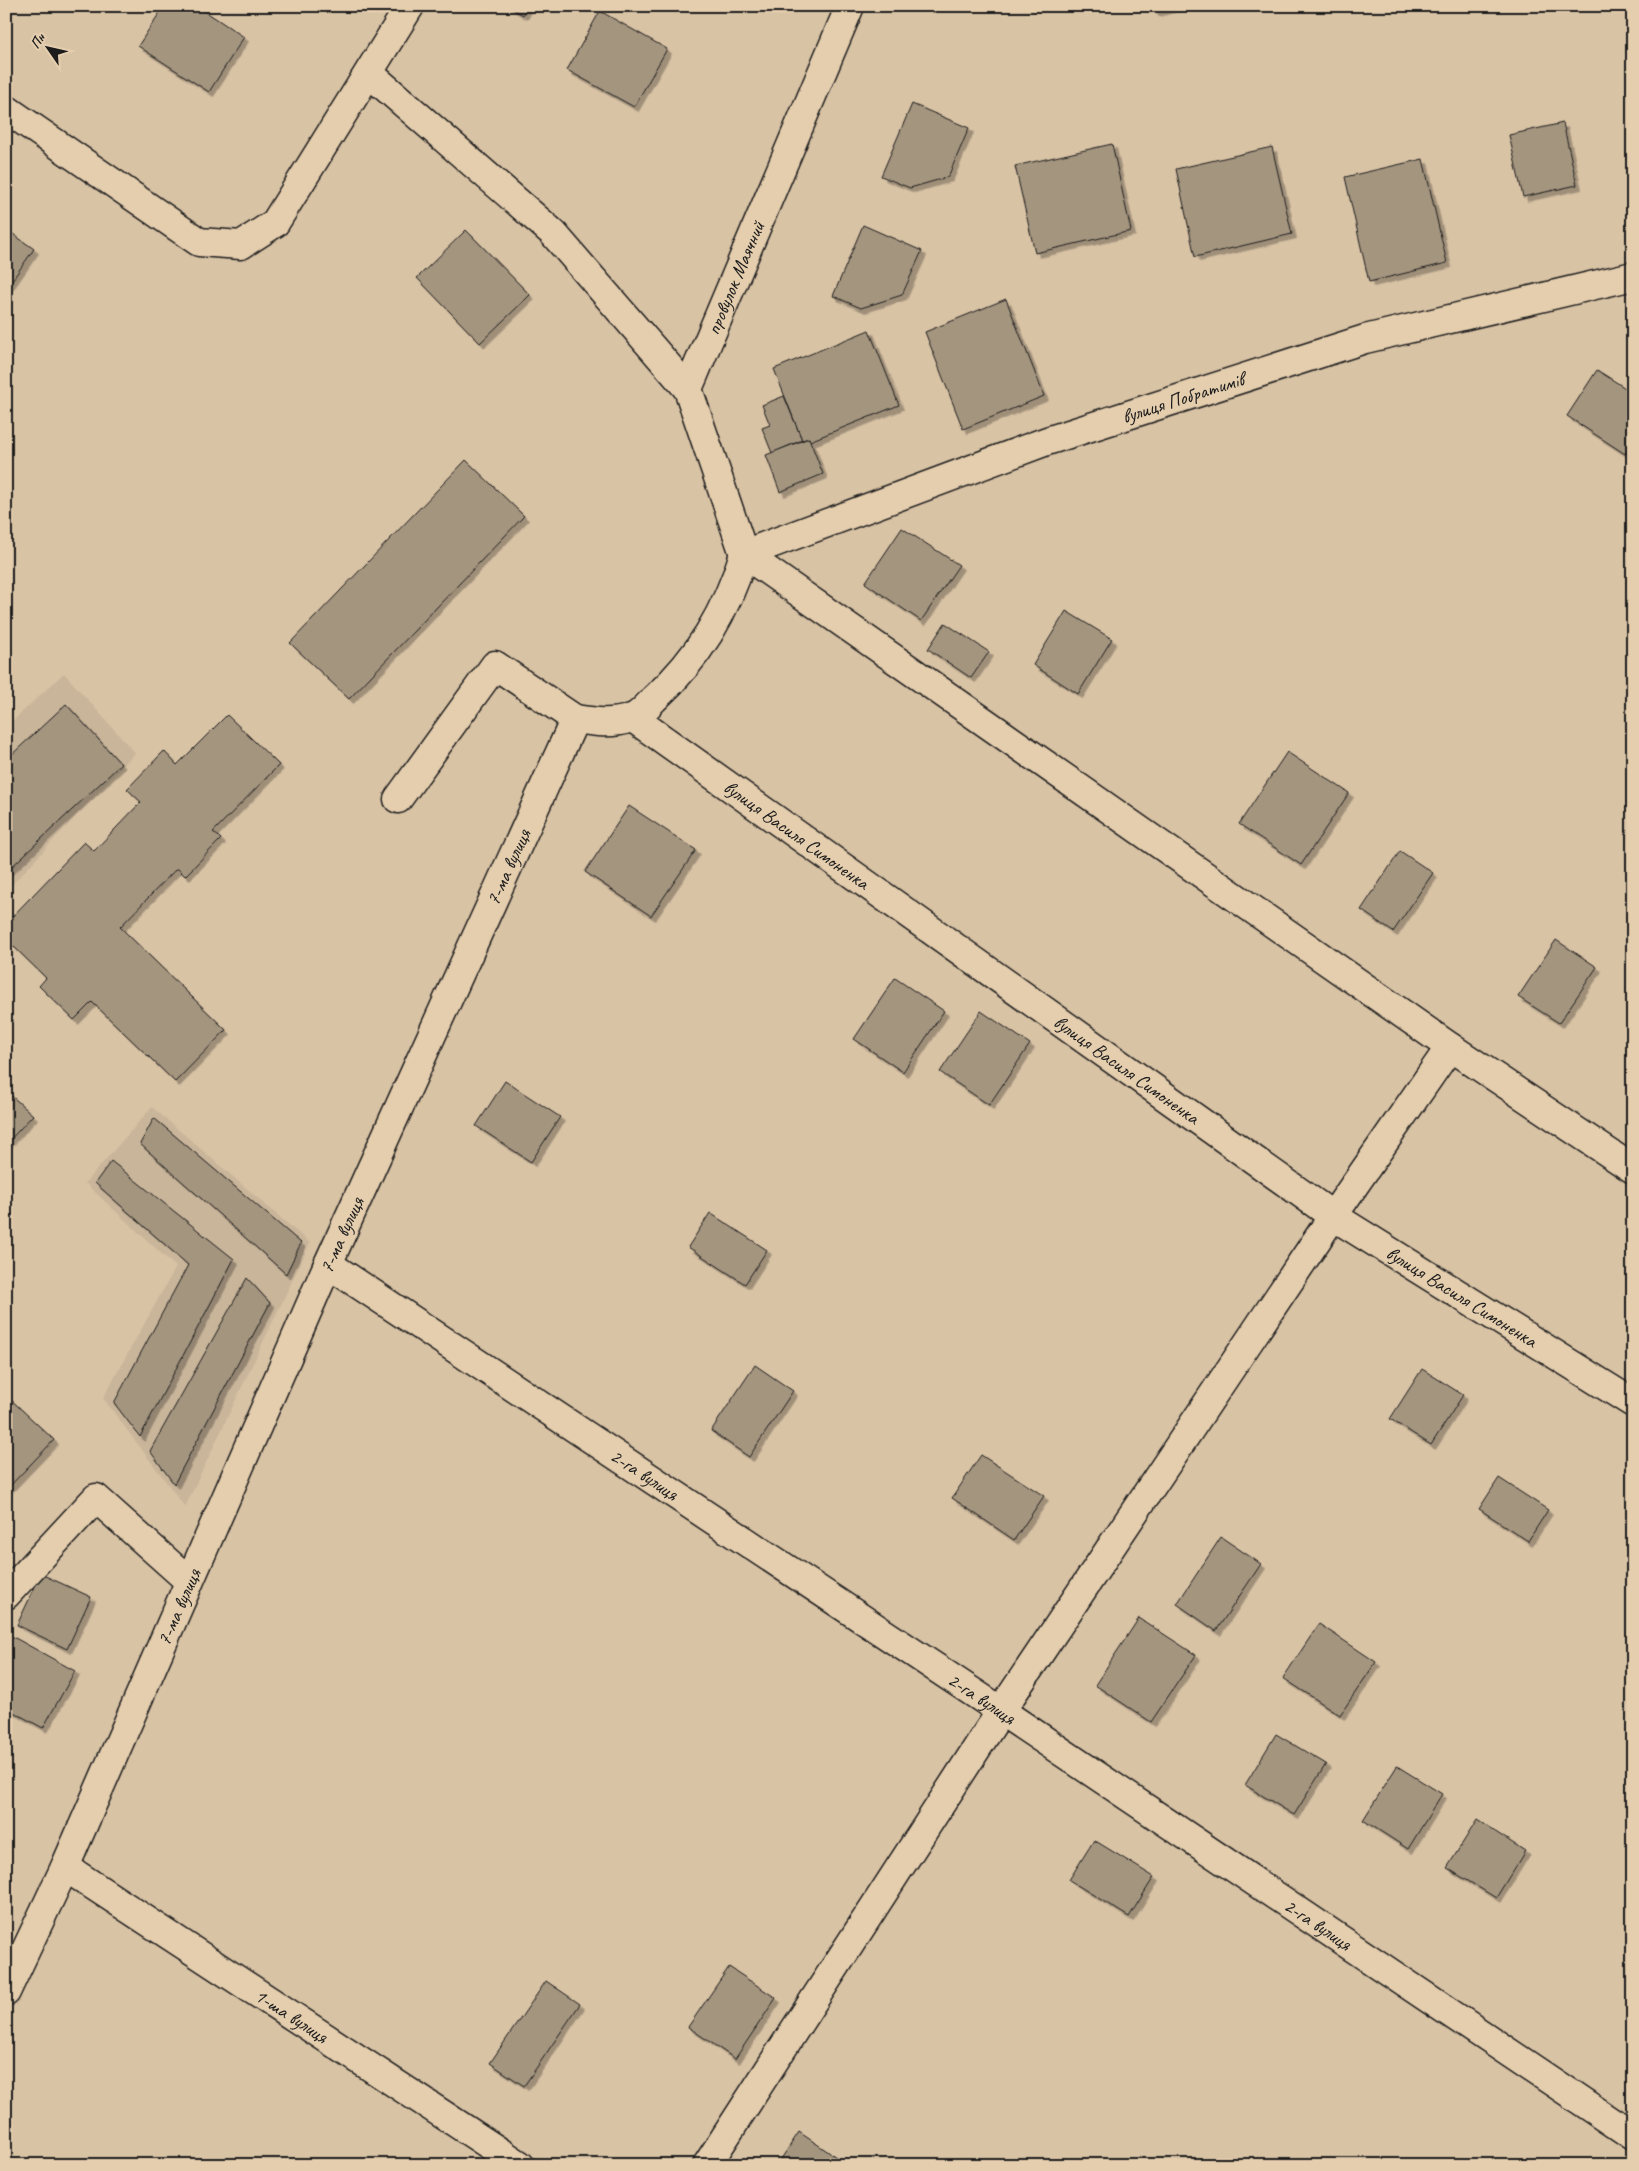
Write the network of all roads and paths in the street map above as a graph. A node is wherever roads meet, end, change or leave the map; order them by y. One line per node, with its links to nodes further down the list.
1 (410, 6): 3 (street)
2 (850, 6): 6 (street, провулок Маячний)
3 (369, 73): 4 (street); 6 (street)
4 (6, 109)
5 (1633, 276): 7 (street, вулиця Побратимів)
6 (688, 389): 7 (street)
7 (744, 554): 8 (street); 11 (street)
8 (633, 718): 9 (street); 13 (street, вулиця Василя Симоненка)
9 (574, 719): 10 (street); 14 (street, 7-ма вулиця)
10 (398, 800)
11 (1450, 1047): 12 (street); 13 (street)
12 (1633, 1169)
13 (1333, 1216): 15 (street, вулиця Василя Симоненка); 18 (street)
14 (328, 1264): 16 (street, 7-ма вулиця); 18 (street, 2-га вулиця)
15 (1633, 1403)
16 (189, 1581): 17 (street); 19 (street, 7-ма вулиця)
17 (9, 1587)
18 (1001, 1711): 21 (street, 2-га вулиця); 23 (street)
19 (65, 1867): 20 (street, 7-ма вулиця); 22 (street, 1-ша вулиця)
20 (6, 1992)
21 (1633, 2136)
22 (520, 2165)
23 (707, 2165)

